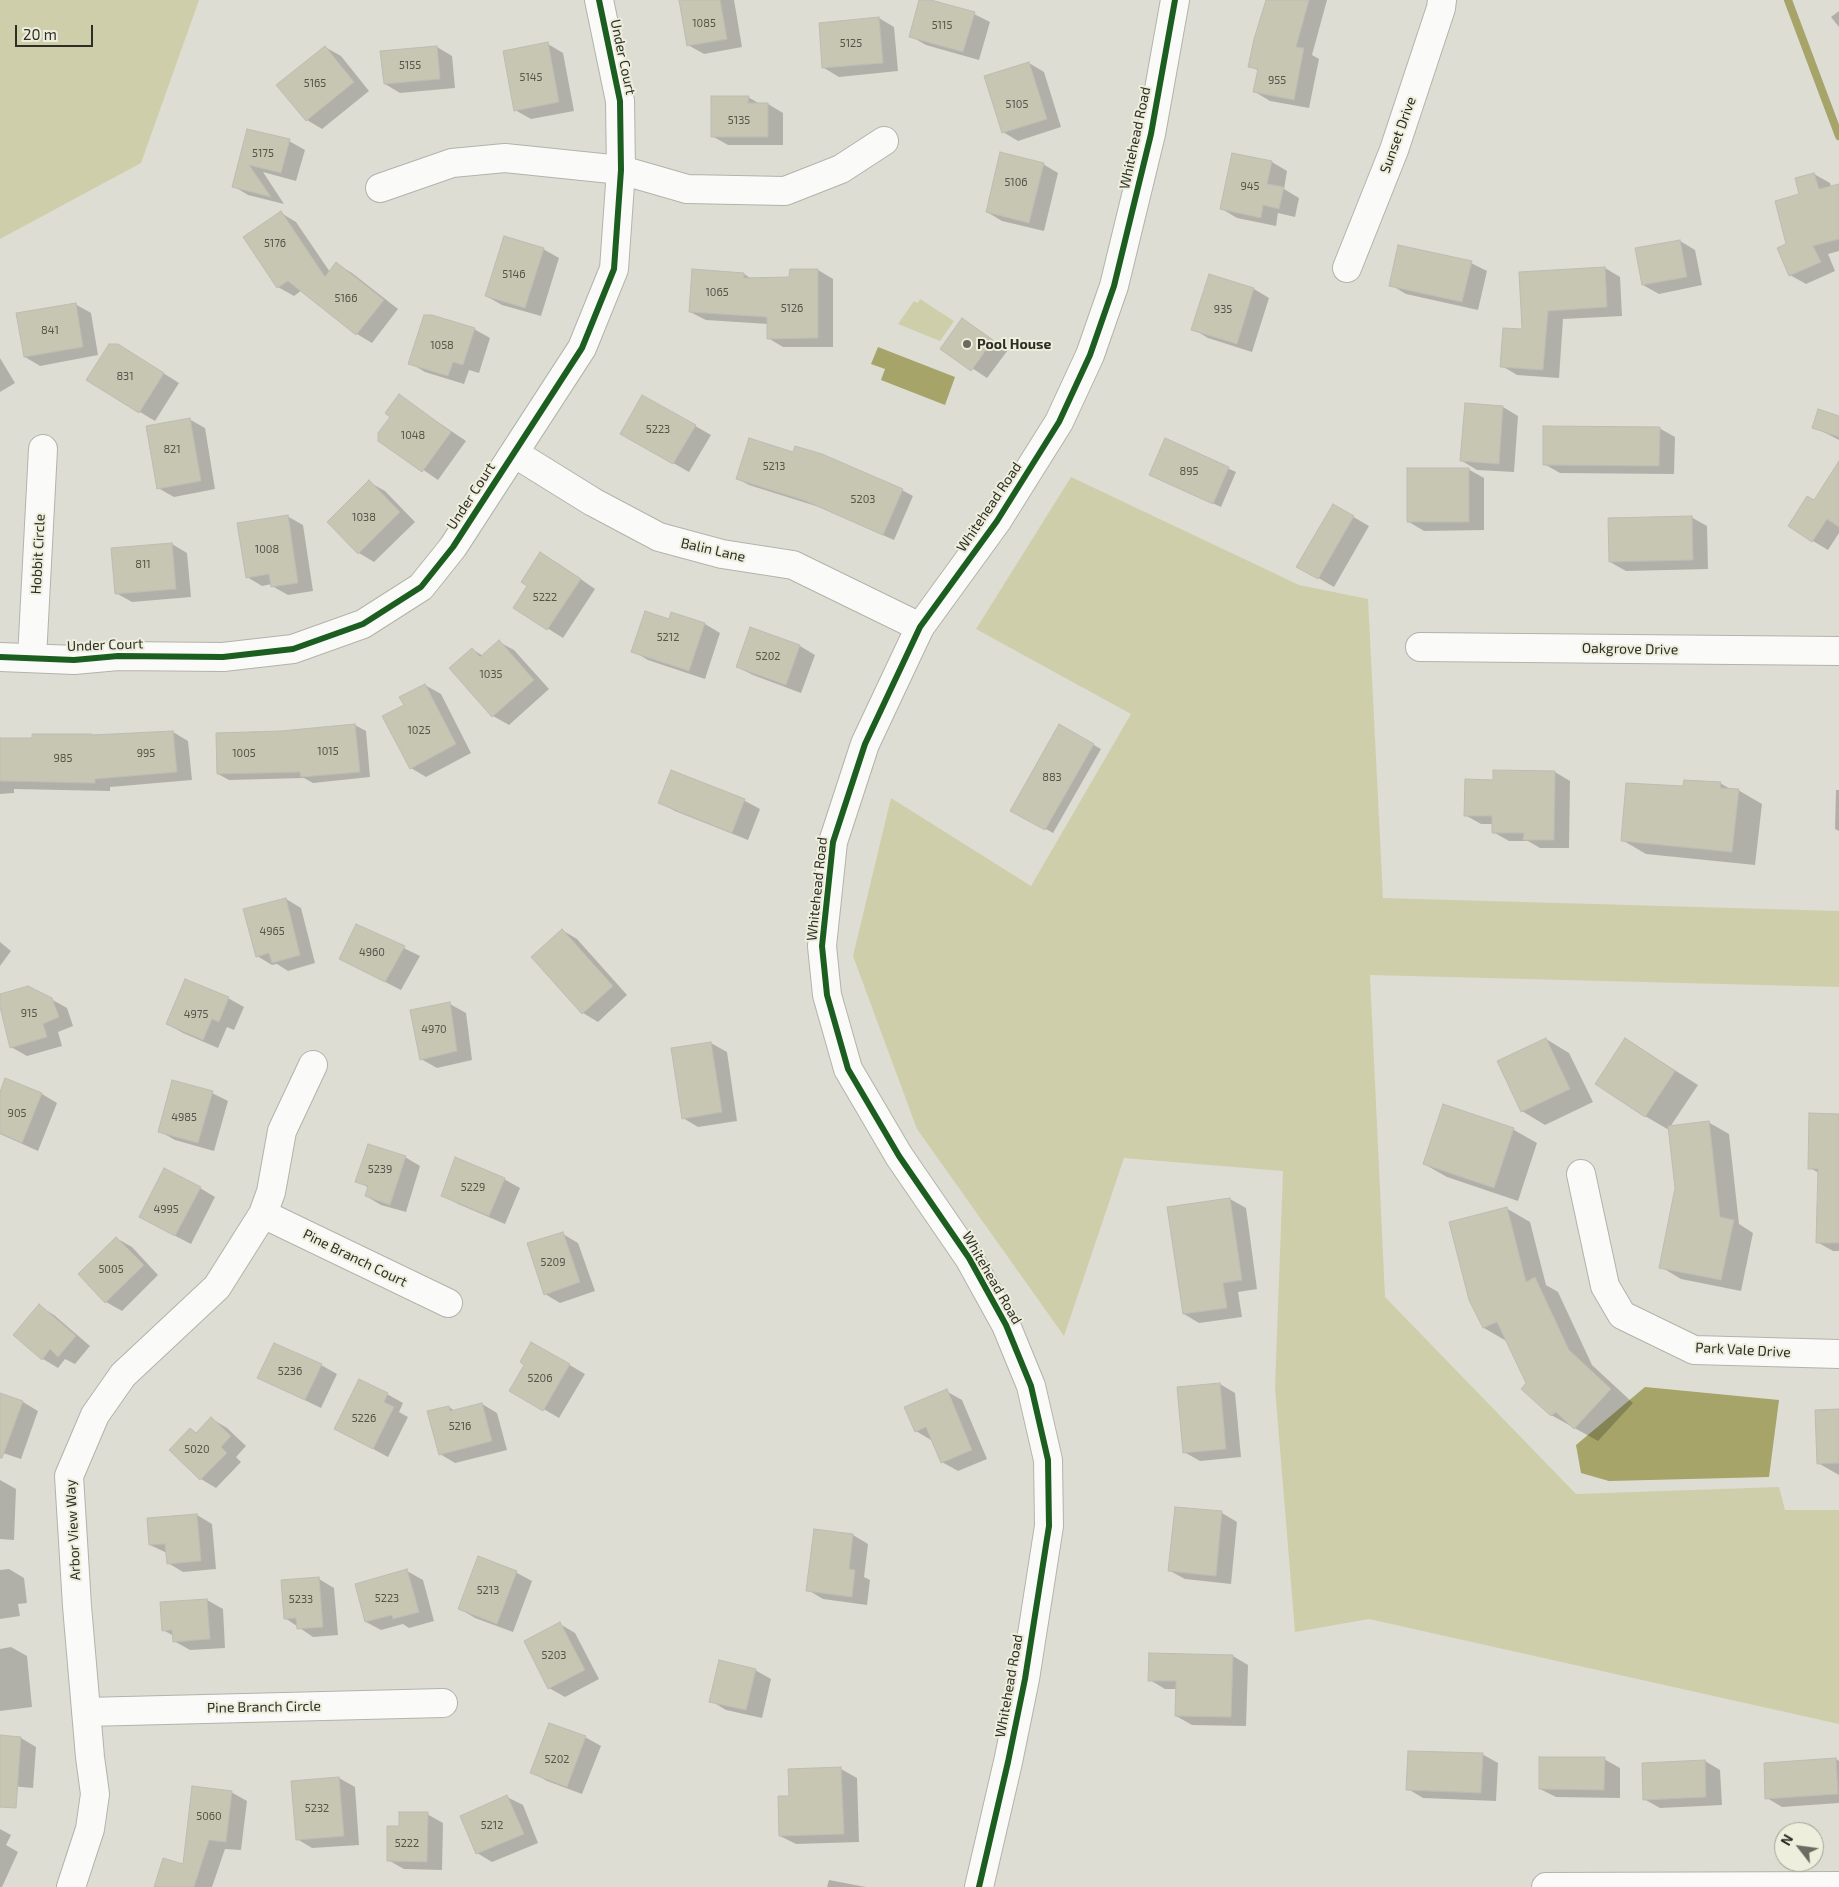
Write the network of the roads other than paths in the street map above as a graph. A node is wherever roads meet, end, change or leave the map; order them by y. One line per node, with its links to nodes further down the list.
1 (599, 0): 5 (street, Under Court)
2 (1175, 0): 10 (street, Whitehead Road)
3 (1442, 0): 7 (street, Sunset Drive)
4 (884, 141): 5 (street)
5 (621, 170): 6 (street); 9 (street, Under Court)
6 (380, 188)
7 (1347, 268)
8 (43, 450): 14 (street, Hobbit Circle)
9 (514, 453): 10 (street, Balin Lane); 14 (street, Under Court)
10 (920, 627): 24 (street, Whitehead Road)
11 (1420, 647): 12 (street, Oakgrove Drive)
12 (1839, 651)
13 (0, 657): 14 (street, Under Court)
14 (32, 658)
15 (313, 1065): 17 (street, Arbor View Way)
16 (1581, 1174): 19 (street, Park Vale Drive)
17 (263, 1214): 18 (street, Pine Branch Court); 21 (street, Arbor View Way)
18 (448, 1303)
19 (1839, 1354)
20 (442, 1703): 21 (street, Pine Branch Circle)
21 (86, 1712): 23 (street, Arbor View Way)
22 (1839, 1886): 25 (street)
23 (71, 1887)
24 (979, 1887)
25 (1546, 1887)

